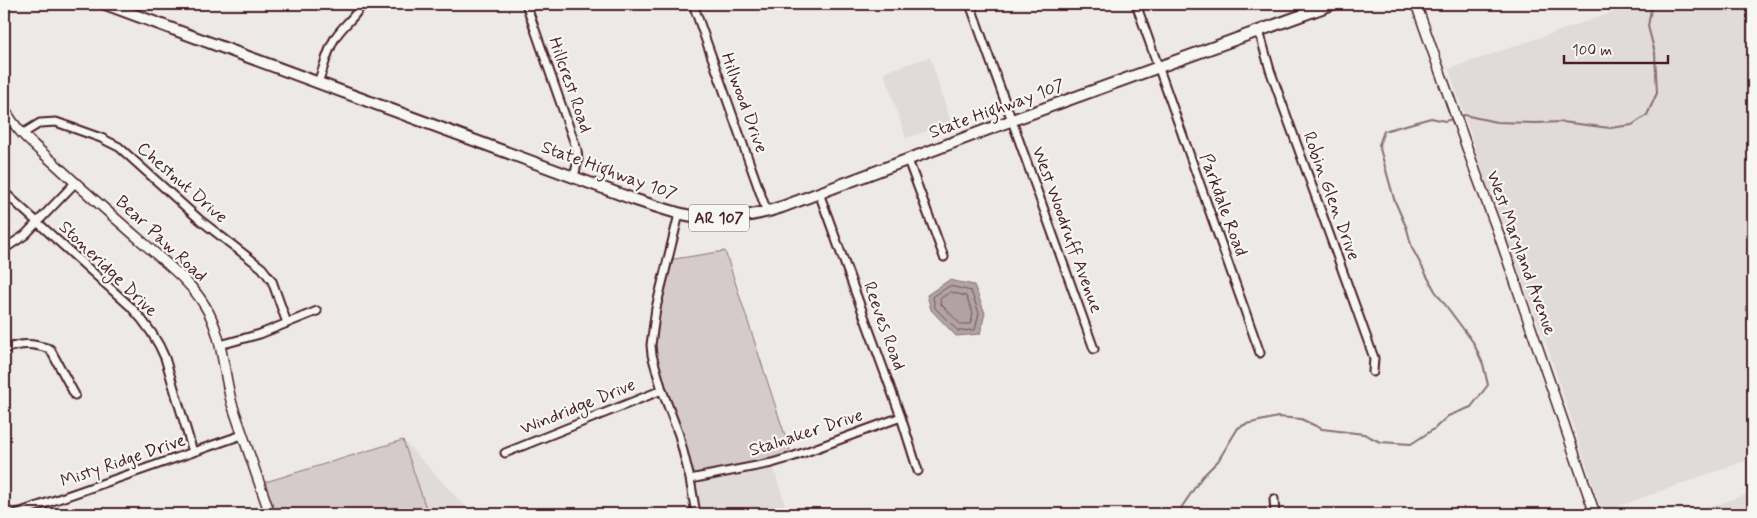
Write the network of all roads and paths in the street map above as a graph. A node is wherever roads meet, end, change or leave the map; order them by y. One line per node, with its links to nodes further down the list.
1 (105, 4): 11 (main road, State Highway 107 / AR 107)
2 (362, 4): 11 (street)
3 (526, 4): 16 (street, Hillcrest Road)
4 (693, 4): 20 (street, Hillwood Drive)
5 (970, 4): 13 (street, West Woodruff Avenue)
6 (1136, 4): 10 (street, Parkdale Road)
7 (1334, 4): 9 (main road, State Highway 107 / AR 107)
8 (1416, 4): 45 (street, West Maryland Avenue)
9 (1259, 31): 10 (main road, State Highway 107 / AR 107); 31 (street, Robin Glen Drive)
10 (1158, 67): 13 (main road, State Highway 107 / AR 107); 30 (street, Parkdale Road)
11 (318, 82): 16 (main road, State Highway 107 / AR 107)
12 (4, 107): 14 (street, Bear Paw Road)
13 (1011, 121): 15 (main road, State Highway 107 / AR 107); 29 (street, West Woodruff Avenue)
14 (22, 134): 17 (street, Bear Paw Road); 26 (street, Chestnut Drive)
15 (908, 160): 19 (main road, State Highway 107 / AR 107); 24 (street)
16 (574, 177): 21 (main road, State Highway 107 / AR 107)
17 (75, 183): 22 (street); 27 (street, Bear Paw Road)
18 (4, 192): 22 (street, Stoneridge Drive)
19 (819, 193): 20 (main road, State Highway 107 / AR 107); 34 (street, Reeves Road)
20 (767, 212): 21 (main road, State Highway 107 / AR 107)
21 (679, 214): 32 (street)
22 (37, 222): 23 (street); 36 (street, Stoneridge Drive)
23 (4, 249)
24 (944, 257)
25 (317, 312): 26 (street)
26 (287, 323): 27 (street)
27 (220, 345): 35 (street, Bear Paw Road)
28 (4, 349): 33 (street)
29 (1094, 349)
30 (1260, 353)
31 (1373, 372)
32 (662, 390): 37 (street, Windridge Drive); 39 (street)
33 (75, 395)
34 (901, 418): 38 (street, Reeves Road); 39 (street, Stalnaker Drive)
35 (242, 435): 36 (street, Misty Ridge Drive); 42 (street, Bear Paw Road)
36 (193, 452): 41 (street, Misty Ridge Drive)
37 (505, 453)
38 (918, 471)
39 (690, 479): 43 (street)
40 (1274, 499): 44 (street)
41 (15, 514)
42 (270, 514)
43 (696, 514)
44 (1275, 514)
45 (1595, 514)

